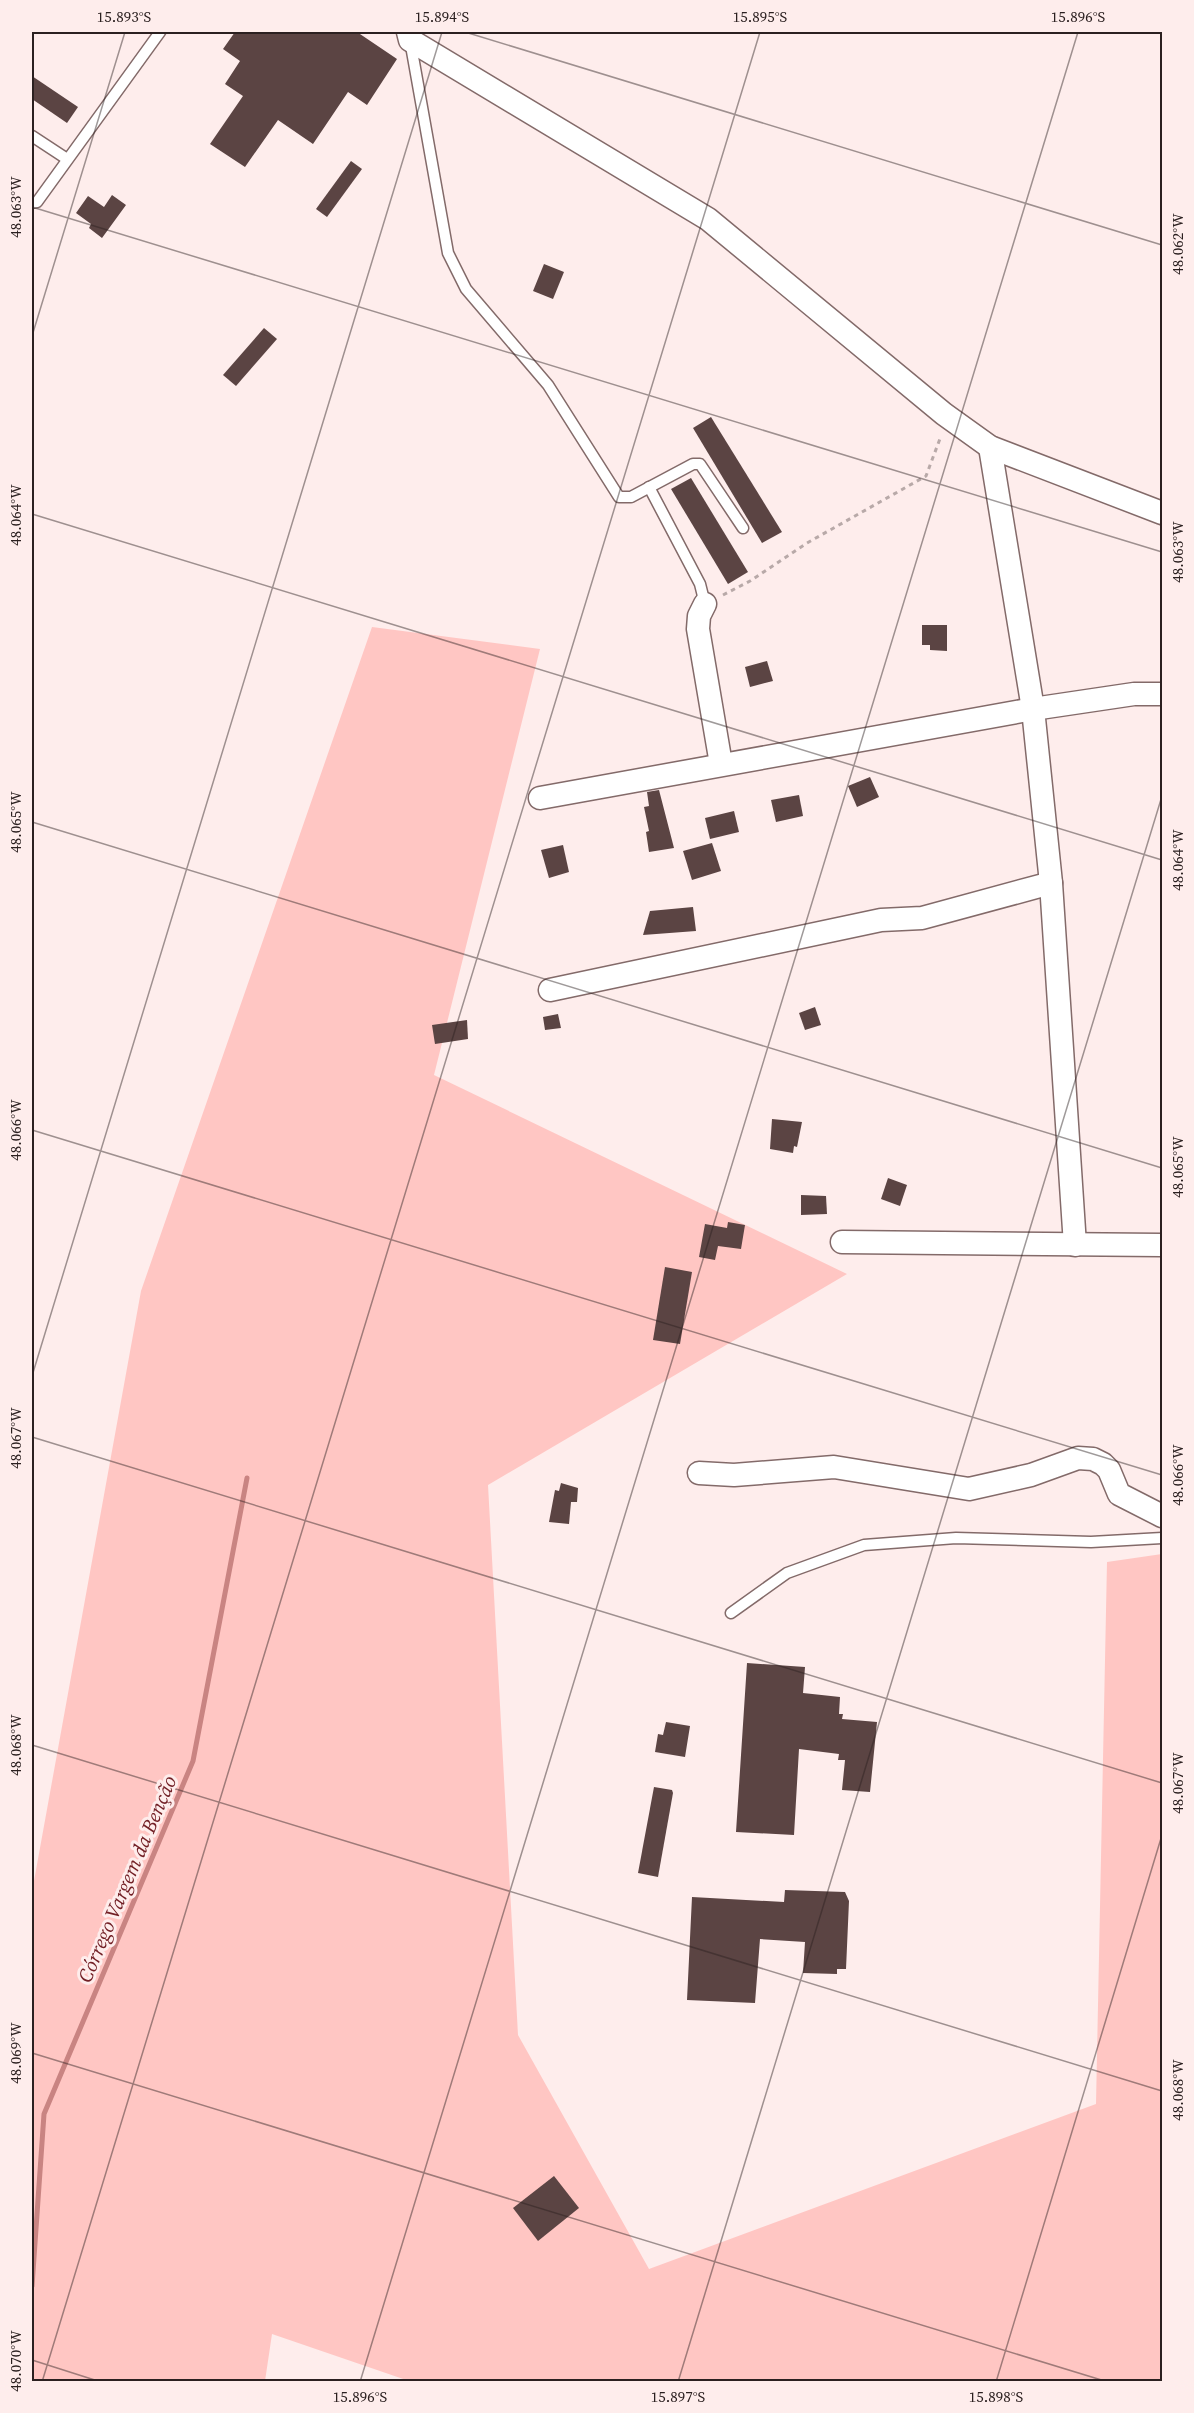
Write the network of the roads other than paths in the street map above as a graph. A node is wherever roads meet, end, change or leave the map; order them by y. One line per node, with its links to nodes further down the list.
1 (160, 32): 4 (lane)
2 (409, 36): 6 (street); 7 (lane)
3 (32, 136): 4 (lane)
4 (67, 159): 5 (lane)
5 (32, 203)
6 (990, 447): 8 (street); 12 (street)
7 (649, 487): 9 (lane); 10 (lane)
8 (1162, 513)
9 (743, 528)
10 (705, 604): 13 (street)
11 (1162, 694): 12 (street)
12 (1033, 709): 13 (street); 15 (street)
13 (721, 764): 14 (street)
14 (540, 798)
15 (1051, 883): 16 (street); 18 (street)
16 (550, 990)
17 (842, 1242): 18 (street)
18 (1075, 1245): 19 (street)
19 (1162, 1245)
20 (699, 1473): 21 (street)
21 (1162, 1516)
22 (1162, 1538): 23 (lane)
23 (731, 1613)

